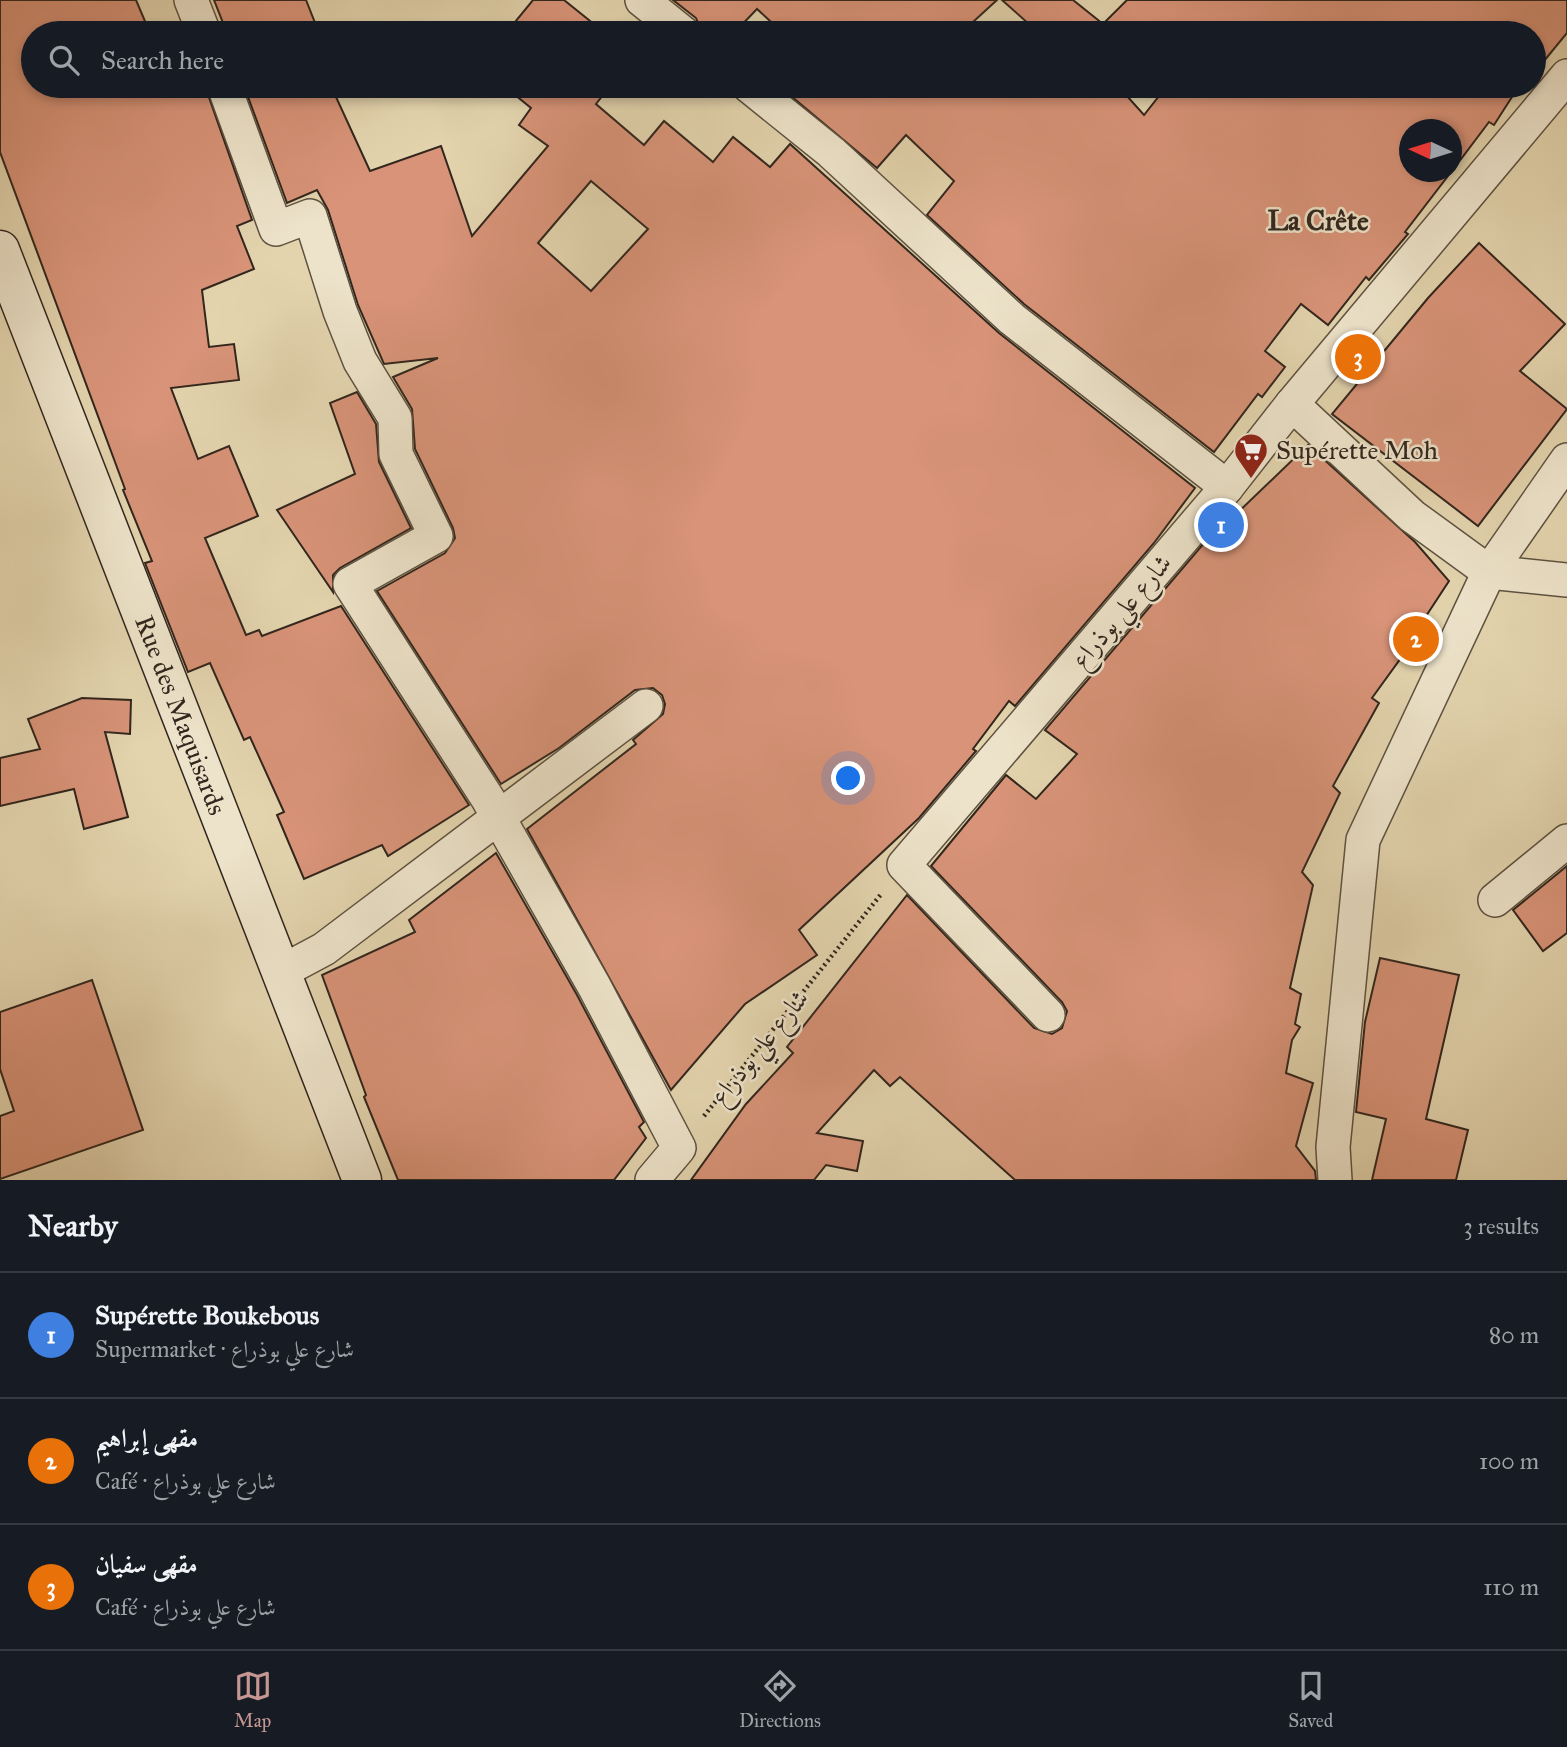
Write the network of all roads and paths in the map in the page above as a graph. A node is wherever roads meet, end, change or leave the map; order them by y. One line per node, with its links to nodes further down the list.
1 (191, 0): 3 (street)
2 (642, 0): 4 (street)
3 (199, 21)
4 (669, 21)
5 (1567, 76): 9 (street, شارع علي بوذراع)
6 (228, 98): 15 (street)
7 (764, 98): 11 (street)
8 (0, 250): 19 (main road, Rue des Maquisards)
9 (1292, 404): 11 (street, شارع علي بوذراع); 12 (street)
10 (1567, 460): 12 (street)
11 (1227, 487): 17 (street, شارع علي بوذراع)
12 (1489, 572): 13 (street); 24 (street)
13 (1567, 580)
14 (646, 706): 15 (street)
15 (499, 819): 19 (street); 21 (street)
16 (1567, 841): 18 (street)
17 (904, 865): 20 (street); 21 (path, شارع علي بوذراع)
18 (1494, 900)
19 (281, 972): 22 (main road, Rue des Maquisards)
20 (1048, 1015)
21 (678, 1148): 23 (street)
22 (362, 1180)
23 (652, 1180)
24 (1335, 1180)

